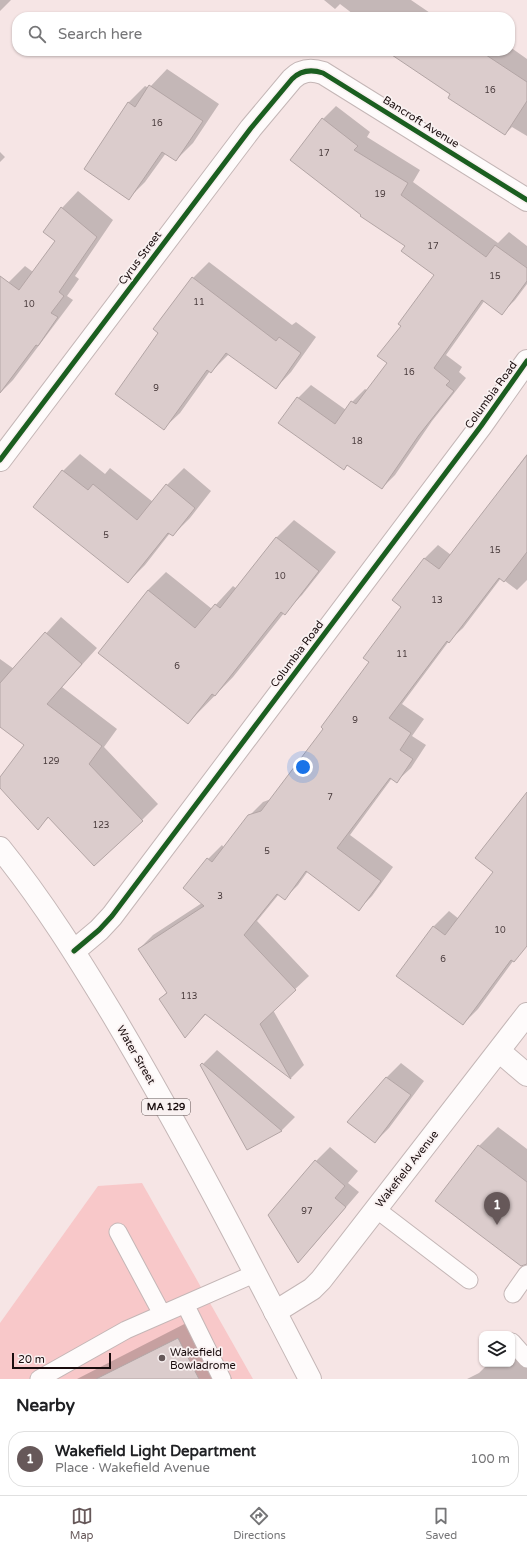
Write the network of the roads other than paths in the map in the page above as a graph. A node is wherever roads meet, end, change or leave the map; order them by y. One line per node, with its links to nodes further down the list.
1 (302, 72): 2 (street, Bancroft Avenue); 4 (street, Cyrus Street)
2 (527, 200)
3 (527, 361): 6 (street, Columbia Road)
4 (0, 460)
5 (0, 848): 6 (street, Water Street / MA 129)
6 (74, 951): 12 (street, Water Street / MA 129)
7 (527, 1014): 8 (street, Wakefield Avenue)
8 (499, 1051): 9 (street); 10 (street, Wakefield Avenue)
9 (527, 1075)
10 (376, 1209): 14 (lane); 17 (street, Wakefield Avenue)
11 (118, 1232): 18 (lane)
12 (254, 1274): 16 (lane); 17 (street, Water Street / MA 129)
13 (527, 1274): 15 (lane)
14 (469, 1280)
15 (513, 1294)
16 (185, 1304): 18 (lane); 22 (lane)
17 (275, 1312): 23 (street, Water Street / MA 129)
18 (162, 1314): 21 (lane)
19 (515, 1345): 20 (lane)
20 (527, 1359)
21 (40, 1379)
22 (222, 1379)
23 (310, 1379)

